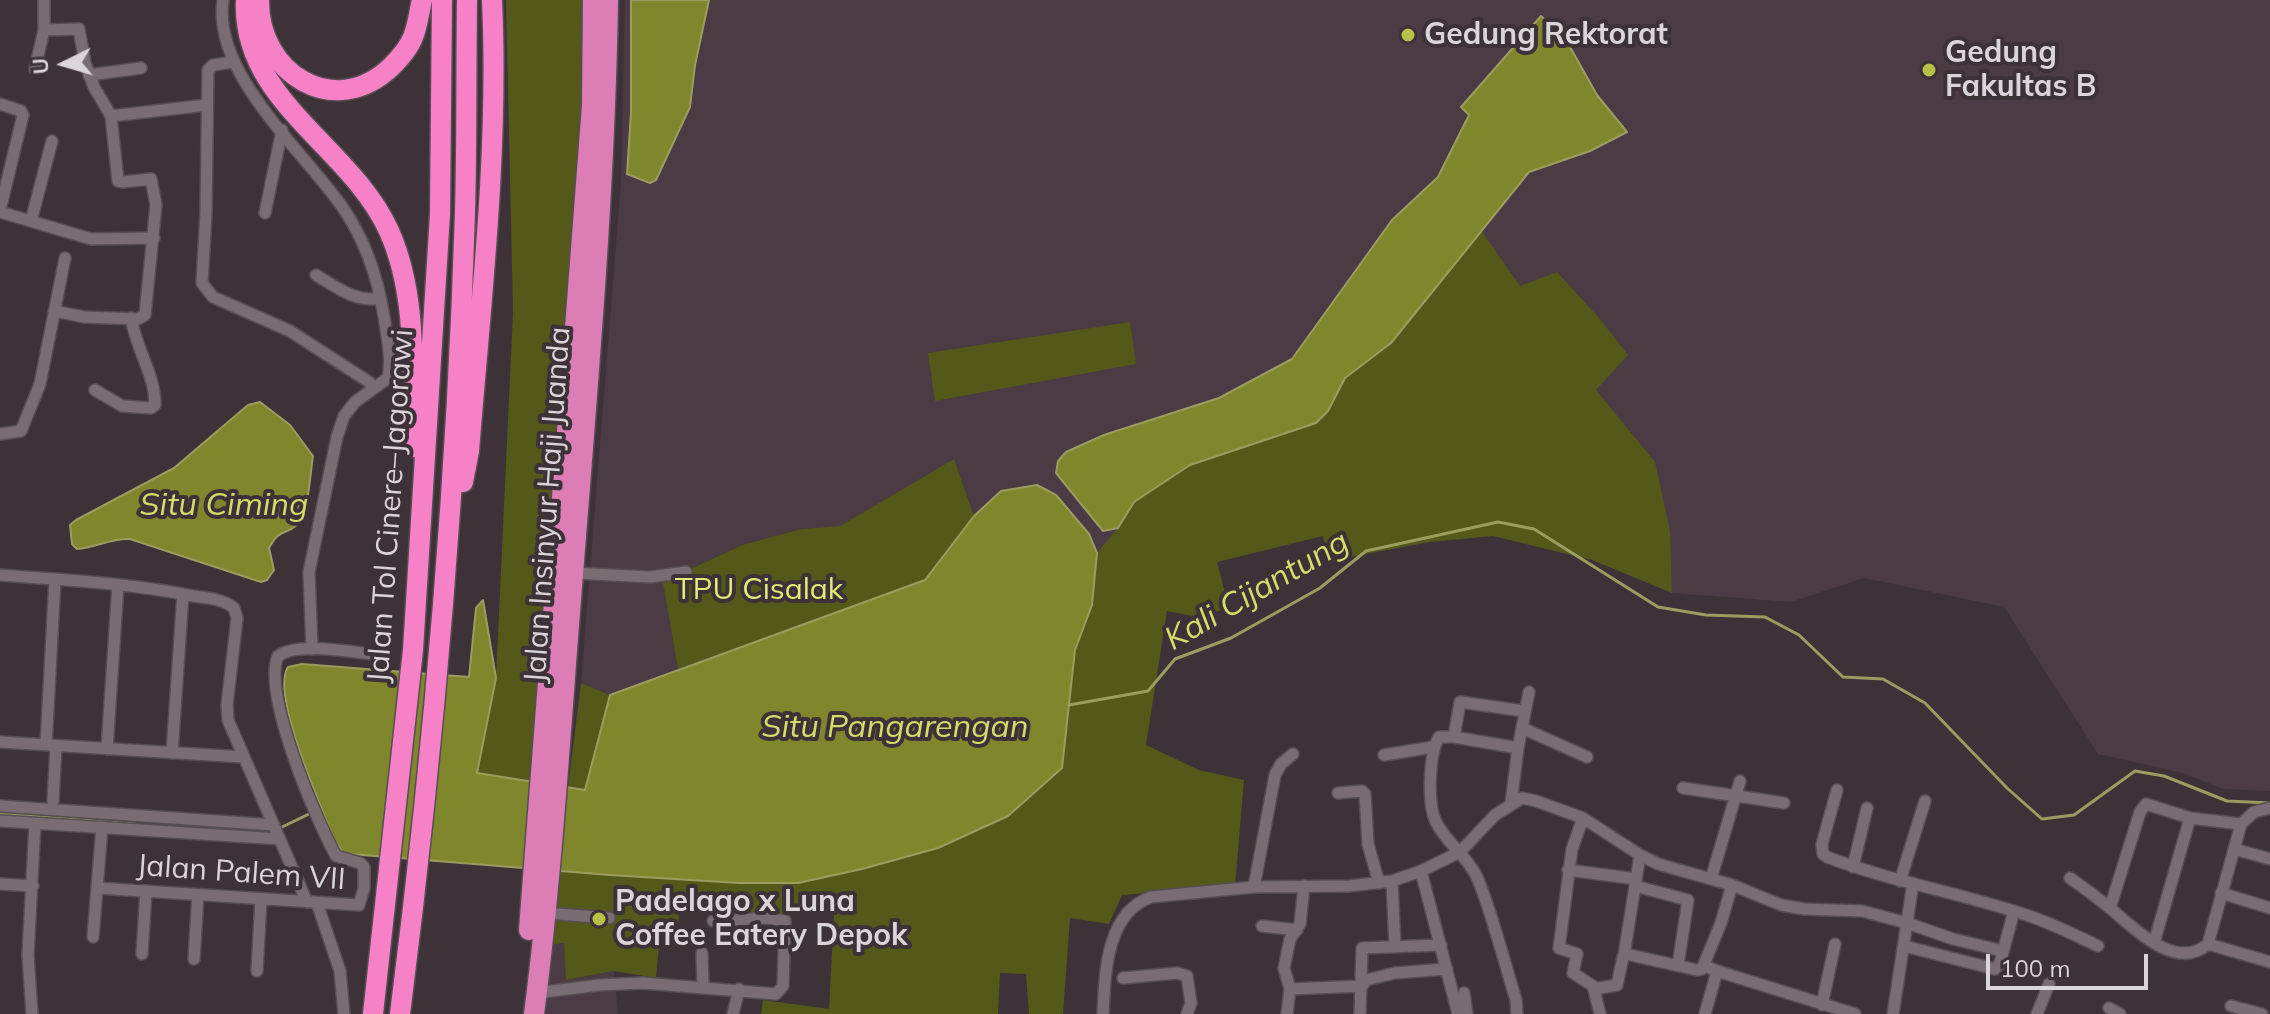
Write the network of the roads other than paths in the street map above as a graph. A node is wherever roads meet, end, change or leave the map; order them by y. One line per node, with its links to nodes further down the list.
1 (44, 0): 11 (street)
2 (223, 0): 12 (street)
3 (246, 0): 34 (highway)
4 (259, 0): 5 (highway)
5 (422, 0)
6 (442, 0): 34 (highway, Jalan Tol Cinere–Jagorawi)
7 (467, 0): 39 (highway, Jalan Tol Cinere–Jagorawi)
8 (492, 0): 39 (highway)
9 (593, 0): 33 (highway, Jalan Insinyur Haji Juanda)
10 (608, 0): 33 (highway, Jalan Insinyur Haji Juanda)
11 (44, 30): 14 (street); 15 (street)
12 (233, 62): 17 (street); 19 (street)
13 (141, 68): 15 (street)
14 (35, 69)
15 (89, 75): 18 (street)
16 (0, 104): 21 (street)
17 (207, 105): 18 (street); 30 (street)
18 (111, 116): 24 (street)
19 (282, 130): 22 (street); 27 (street)
20 (52, 141): 23 (street)
21 (0, 211): 23 (street)
22 (265, 213)
23 (31, 221): 24 (street)
24 (154, 238): 29 (street)
25 (65, 258): 28 (street)
26 (316, 275): 27 (street)
27 (380, 298): 30 (street)
28 (54, 311): 29 (street); 32 (street)
29 (131, 318): 31 (street)
30 (374, 388): 42 (street)
31 (95, 390)
32 (0, 434)
33 (574, 463): 36 (highway, Jalan Insinyur Haji Juanda); 53 (highway, Jalan Insinyur Haji Juanda)
34 (418, 559): 144 (highway, Jalan Tol Cinere–Jagorawi)
35 (686, 572): 36 (street)
36 (573, 573): 53 (highway, Jalan Insinyur Haji Juanda)
37 (0, 575): 38 (street)
38 (55, 579): 40 (street); 49 (street)
39 (445, 579): 145 (highway, Jalan Tol Cinere–Jagorawi)
40 (118, 585): 41 (street); 52 (street)
41 (183, 594): 54 (street); 57 (street)
42 (312, 649): 43 (street); 103 (street, Jalan Palem VII)
43 (380, 655)
44 (1529, 692): 45 (street)
45 (1524, 711): 46 (street); 47 (street)
46 (1522, 728): 51 (street); 58 (street)
47 (1454, 737): 50 (street); 51 (street)
48 (0, 742): 49 (street)
49 (51, 745): 52 (street); 64 (street)
50 (1433, 747): 56 (street); 79 (street)
51 (1518, 748): 66 (street)
52 (107, 749): 54 (street)
53 (551, 751): 87 (highway, Jalan Insinyur Haji Juanda)
54 (172, 753): 57 (street)
55 (1293, 754): 97 (street)
56 (1384, 755)
57 (243, 757): 77 (street)
58 (1587, 757)
59 (1740, 781): 63 (street)
60 (1683, 788): 63 (street)
61 (1837, 790): 82 (street)
62 (1338, 793): 91 (street)
63 (1735, 795): 67 (street); 86 (street)
64 (53, 801)
65 (1925, 801): 89 (street)
66 (1511, 803): 71 (street); 79 (street)
67 (1784, 803)
68 (0, 806): 77 (street)
69 (1867, 808): 82 (street)
70 (2270, 808): 75 (street)
71 (1583, 818): 80 (street); 83 (street)
72 (2190, 818): 75 (street); 104 (street); 114 (street)
73 (0, 821): 74 (street)
74 (35, 823): 76 (street); 95 (street)
75 (2241, 824): 78 (street)
76 (102, 827): 77 (street); 98 (street)
77 (277, 832): 103 (street)
78 (2234, 849): 81 (street); 100 (street)
79 (1460, 852): 84 (street); 155 (street)
80 (1640, 855): 86 (street); 90 (street)
81 (2270, 859)
82 (1853, 867): 89 (street)
83 (1568, 870): 90 (street); 137 (street)
84 (1421, 871): 88 (street); 117 (street)
85 (2070, 878): 104 (street)
86 (1711, 879): 94 (street)
87 (541, 880): 107 (highway, Jalan Insinyur Haji Juanda); 146 (highway, Jalan Insinyur Haji Juanda)
88 (1392, 881): 91 (street); 120 (street)
89 (1900, 881): 92 (street)
90 (1636, 882): 124 (street); 127 (street)
91 (1379, 883): 96 (street)
92 (1913, 883): 106 (street); 110 (street)
93 (0, 884): 95 (street)
94 (1732, 885): 110 (street); 128 (street)
95 (33, 886): 142 (street)
96 (1304, 886): 97 (street); 112 (street)
97 (1254, 887): 149 (street)
98 (97, 888): 99 (street, Jalan Palem VII); 113 (street)
99 (146, 891): 101 (street, Jalan Palem VII); 123 (street)
100 (2221, 893): 105 (street); 116 (street)
101 (198, 895): 102 (street, Jalan Palem VII); 125 (street)
102 (261, 899): 103 (street, Jalan Palem VII); 130 (street)
103 (312, 902): 143 (street)
104 (2110, 908): 114 (street)
105 (2270, 908)
106 (2014, 911): 119 (street); 121 (street)
107 (545, 913): 108 (street); 138 (highway, Jalan Insinyur Haji Juanda)
108 (609, 918)
109 (713, 921): 135 (street)
110 (1907, 923): 118 (street); 121 (street)
111 (1262, 926): 112 (street)
112 (1297, 930): 136 (street)
113 (93, 937)
114 (2154, 943): 116 (street)
115 (1835, 944): 140 (street)
116 (2208, 944): 126 (street)
117 (1441, 945): 120 (street); 129 (street)
118 (1904, 946): 121 (street); 159 (street)
119 (2098, 946)
120 (1395, 947): 133 (street)
121 (2003, 951)
122 (702, 953): 134 (street)
123 (142, 954)
124 (1624, 955): 127 (street); 137 (street)
125 (194, 959)
126 (2270, 962)
127 (1678, 965): 128 (street)
128 (1711, 968): 140 (street); 157 (street)
129 (1447, 969): 133 (street); 153 (street)
130 (257, 971)
131 (1123, 978): 150 (street)
132 (2049, 984): 160 (street)
133 (1362, 986): 136 (street); 152 (street)
134 (703, 987): 135 (street); 138 (street)
135 (739, 989): 148 (street)
136 (1290, 989): 151 (street)
137 (1594, 989): 156 (street)
138 (537, 993): 147 (highway, Jalan Insinyur Haji Juanda)
139 (1464, 993): 154 (street)
140 (1822, 1005): 158 (street)
141 (2231, 1006): 161 (street)
142 (32, 1014)
143 (344, 1014)
144 (373, 1014)
145 (400, 1014)
146 (521, 1014)
147 (534, 1014)
148 (733, 1014)
149 (1103, 1014)
150 (1187, 1014)
151 (1287, 1014)
152 (1360, 1014)
153 (1458, 1014)
154 (1467, 1014)
155 (1517, 1014)
156 (1600, 1014)
157 (1705, 1014)
158 (1855, 1014)
159 (1893, 1014)
160 (2037, 1014)
161 (2262, 1014)

